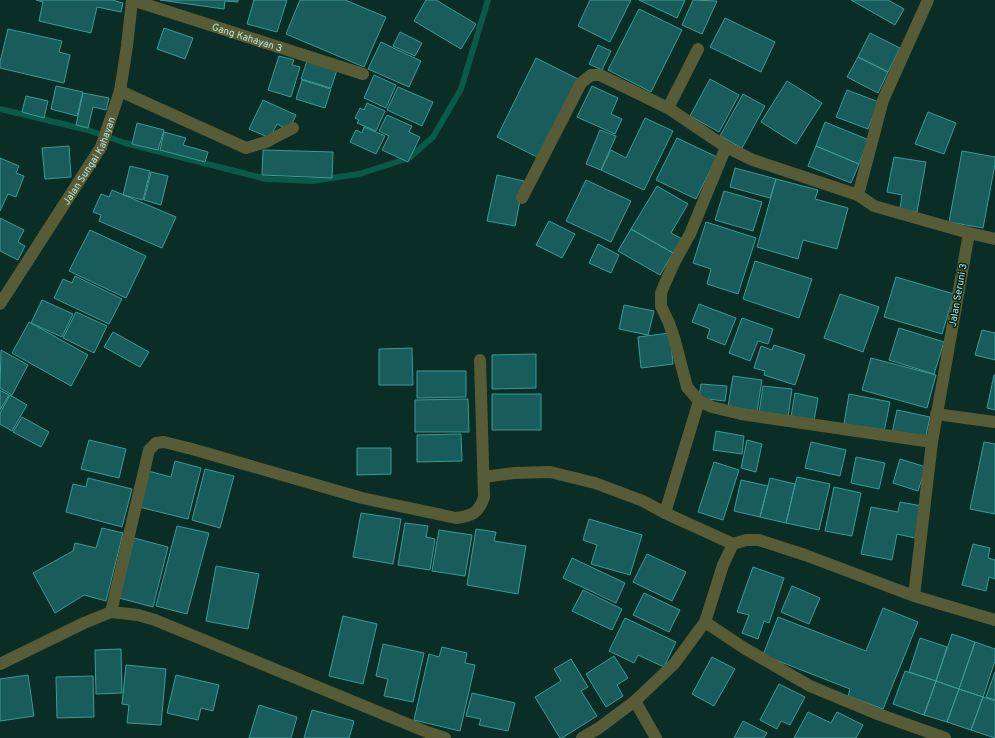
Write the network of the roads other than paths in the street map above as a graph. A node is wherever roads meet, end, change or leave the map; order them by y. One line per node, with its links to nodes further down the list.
1 (132, 0): 4 (street, Gang Kahayan 3); 5 (street, Jalan Sungai Kahayan)
2 (928, 0): 9 (street)
3 (698, 49): 6 (street)
4 (363, 74)
5 (120, 92): 7 (street); 13 (street, Jalan Sungai Kahayan)
6 (668, 108): 8 (street); 10 (street)
7 (293, 128)
8 (726, 148): 9 (street); 16 (street)
9 (858, 195): 11 (street)
10 (522, 198)
11 (969, 233): 12 (street); 17 (street, Jalan Seruni 3)
12 (995, 239)
13 (5, 286): 14 (street, Jalan Sungai Kahayan)
14 (0, 304)
15 (480, 360): 20 (street)
16 (699, 401): 19 (street); 21 (street)
17 (936, 414): 18 (street); 19 (street, Jalan Seruni 3)
18 (995, 422)
19 (932, 442): 23 (street, Jalan Seruni 3)
20 (484, 477): 21 (street); 24 (street)
21 (665, 513): 22 (street)
22 (733, 544): 23 (street); 26 (street)
23 (914, 596): 25 (street)
24 (112, 612): 27 (street); 29 (street)
25 (995, 620)
26 (705, 622): 28 (street); 32 (street)
27 (0, 664)
28 (635, 701): 30 (street); 31 (street)
29 (445, 738)
30 (582, 738)
31 (656, 738)
32 (945, 738)

